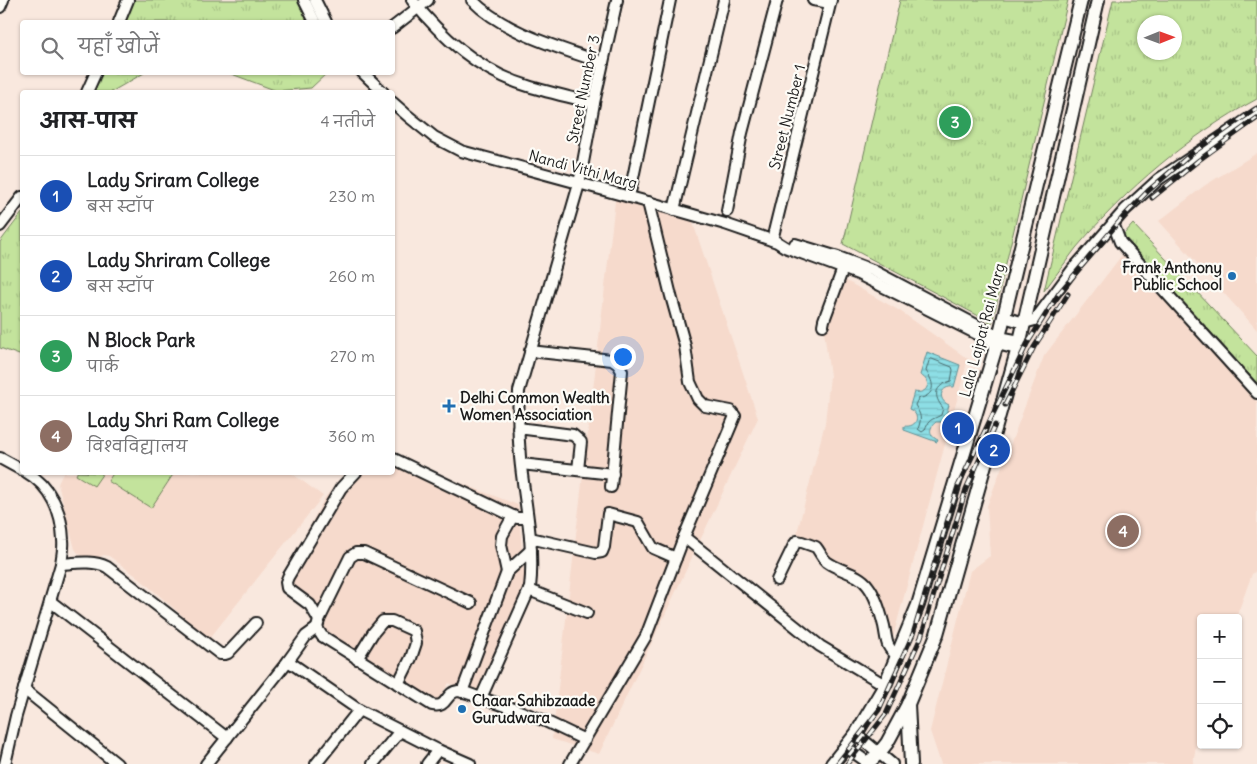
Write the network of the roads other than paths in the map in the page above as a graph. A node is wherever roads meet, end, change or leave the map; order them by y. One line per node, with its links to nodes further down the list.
1 (3, 0): 16 (street)
2 (128, 0): 17 (street)
3 (304, 0): 18 (street)
4 (315, 0): 19 (street)
5 (428, 0): 15 (street)
6 (472, 0): 21 (street)
7 (618, 0): 21 (street, Street Number 3)
8 (670, 0): 34 (street)
9 (724, 0): 37 (street)
10 (777, 0): 38 (street)
11 (813, 0): 14 (street)
12 (1081, 0): 29 (main road, Lala Lajpat Rai Marg)
13 (1098, 0): 30 (main road)
14 (830, 2): 41 (street, Street Number 1)
15 (415, 4): 20 (street); 26 (street)
16 (0, 7)
17 (120, 20)
18 (314, 20)
19 (325, 20)
20 (395, 25)
21 (603, 63): 26 (street, Street Number 3)
22 (95, 75): 24 (street)
23 (365, 75): 25 (street)
24 (88, 90)
25 (381, 90)
26 (594, 103): 33 (street, Street Number 3)
27 (395, 104): 33 (street, Nandi Vithi Marg)
28 (1257, 113): 39 (street)
29 (1049, 132): 30 (main road); 31 (main road, Lala Lajpat Rai Marg)
30 (1066, 137): 32 (main road)
31 (1042, 162): 32 (main road); 43 (main road, Lala Lajpat Rai Marg)
32 (1060, 165): 44 (main road)
33 (579, 184): 34 (street, Nandi Vithi Marg); 48 (street, Street Number 3)
34 (629, 197): 36 (street, Nandi Vithi Marg)
35 (20, 199): 40 (street)
36 (648, 202): 37 (street, Nandi Vithi Marg); 62 (street)
37 (674, 210): 41 (street, Nandi Vithi Marg)
38 (727, 211)
39 (1113, 223): 44 (street); 49 (street)
40 (0, 226)
41 (775, 241): 42 (street, Nandi Vithi Marg)
42 (845, 264): 45 (street); 46 (street, Nandi Vithi Marg)
43 (1004, 317): 44 (street); 46 (main road, Lala Lajpat Rai Marg)
44 (1024, 323): 47 (main road)
45 (823, 325)
46 (998, 340): 47 (street, Nandi Vithi Marg); 75 (main road, Lala Lajpat Rai Marg)
47 (1018, 345): 83 (main road)
48 (530, 352): 50 (street, Street Number 3); 56 (street)
49 (1257, 393)
50 (518, 428): 53 (street, Street Number 3); 55 (street)
51 (0, 458): 54 (street)
52 (395, 459): 60 (street)
53 (520, 464): 55 (street); 61 (street, Street Number 3)
54 (20, 469)
55 (578, 470): 56 (street)
56 (613, 474): 59 (street)
57 (31, 475): 66 (street)
58 (353, 475): 74 (street)
59 (611, 487)
60 (512, 516): 61 (street); 67 (street)
61 (527, 518): 63 (street, Street Number 3)
62 (684, 537): 65 (street); 79 (street)
63 (530, 538): 64 (street, Street Number 3); 65 (street)
64 (531, 550): 67 (street); 69 (street, Street Number 3)
65 (676, 558): 88 (street)
66 (61, 564): 70 (street); 73 (street)
67 (507, 572): 81 (street)
68 (777, 580): 75 (street)
69 (529, 590): 72 (street); 82 (street, Street Number 3)
70 (50, 601): 80 (street); 87 (street)
71 (471, 603): 74 (street)
72 (587, 613)
73 (256, 623)
74 (318, 624): 76 (street); 77 (street)
75 (898, 656): 79 (main road, Lala Lajpat Rai Marg)
76 (357, 659): 78 (street); 78 (street)
77 (288, 661): 84 (street); 87 (street)
78 (398, 684): 81 (street)
79 (885, 685): 86 (main road, Lala Lajpat Rai Marg)
80 (24, 689): 92 (street); 93 (street)
81 (462, 692): 82 (street)
82 (480, 698): 88 (street)
83 (908, 704): 91 (main road); 103 (main road)
84 (359, 710): 85 (street); 95 (street)
85 (400, 730): 90 (street); 96 (street)
86 (856, 734): 89 (main road, Lala Lajpat Rai Marg); 91 (street)
87 (227, 738): 94 (street)
88 (585, 740): 99 (street)
89 (846, 747): 100 (main road, Lala Lajpat Rai Marg); 101 (street)
90 (438, 750): 97 (street); 98 (street)
91 (879, 753): 101 (main road); 102 (street)
92 (5, 764)
93 (117, 764)
94 (206, 764)
95 (316, 764)
96 (373, 764)
97 (427, 764)
98 (470, 764)
99 (570, 764)
100 (832, 764)
101 (868, 764)
102 (892, 764)
103 (911, 764)

